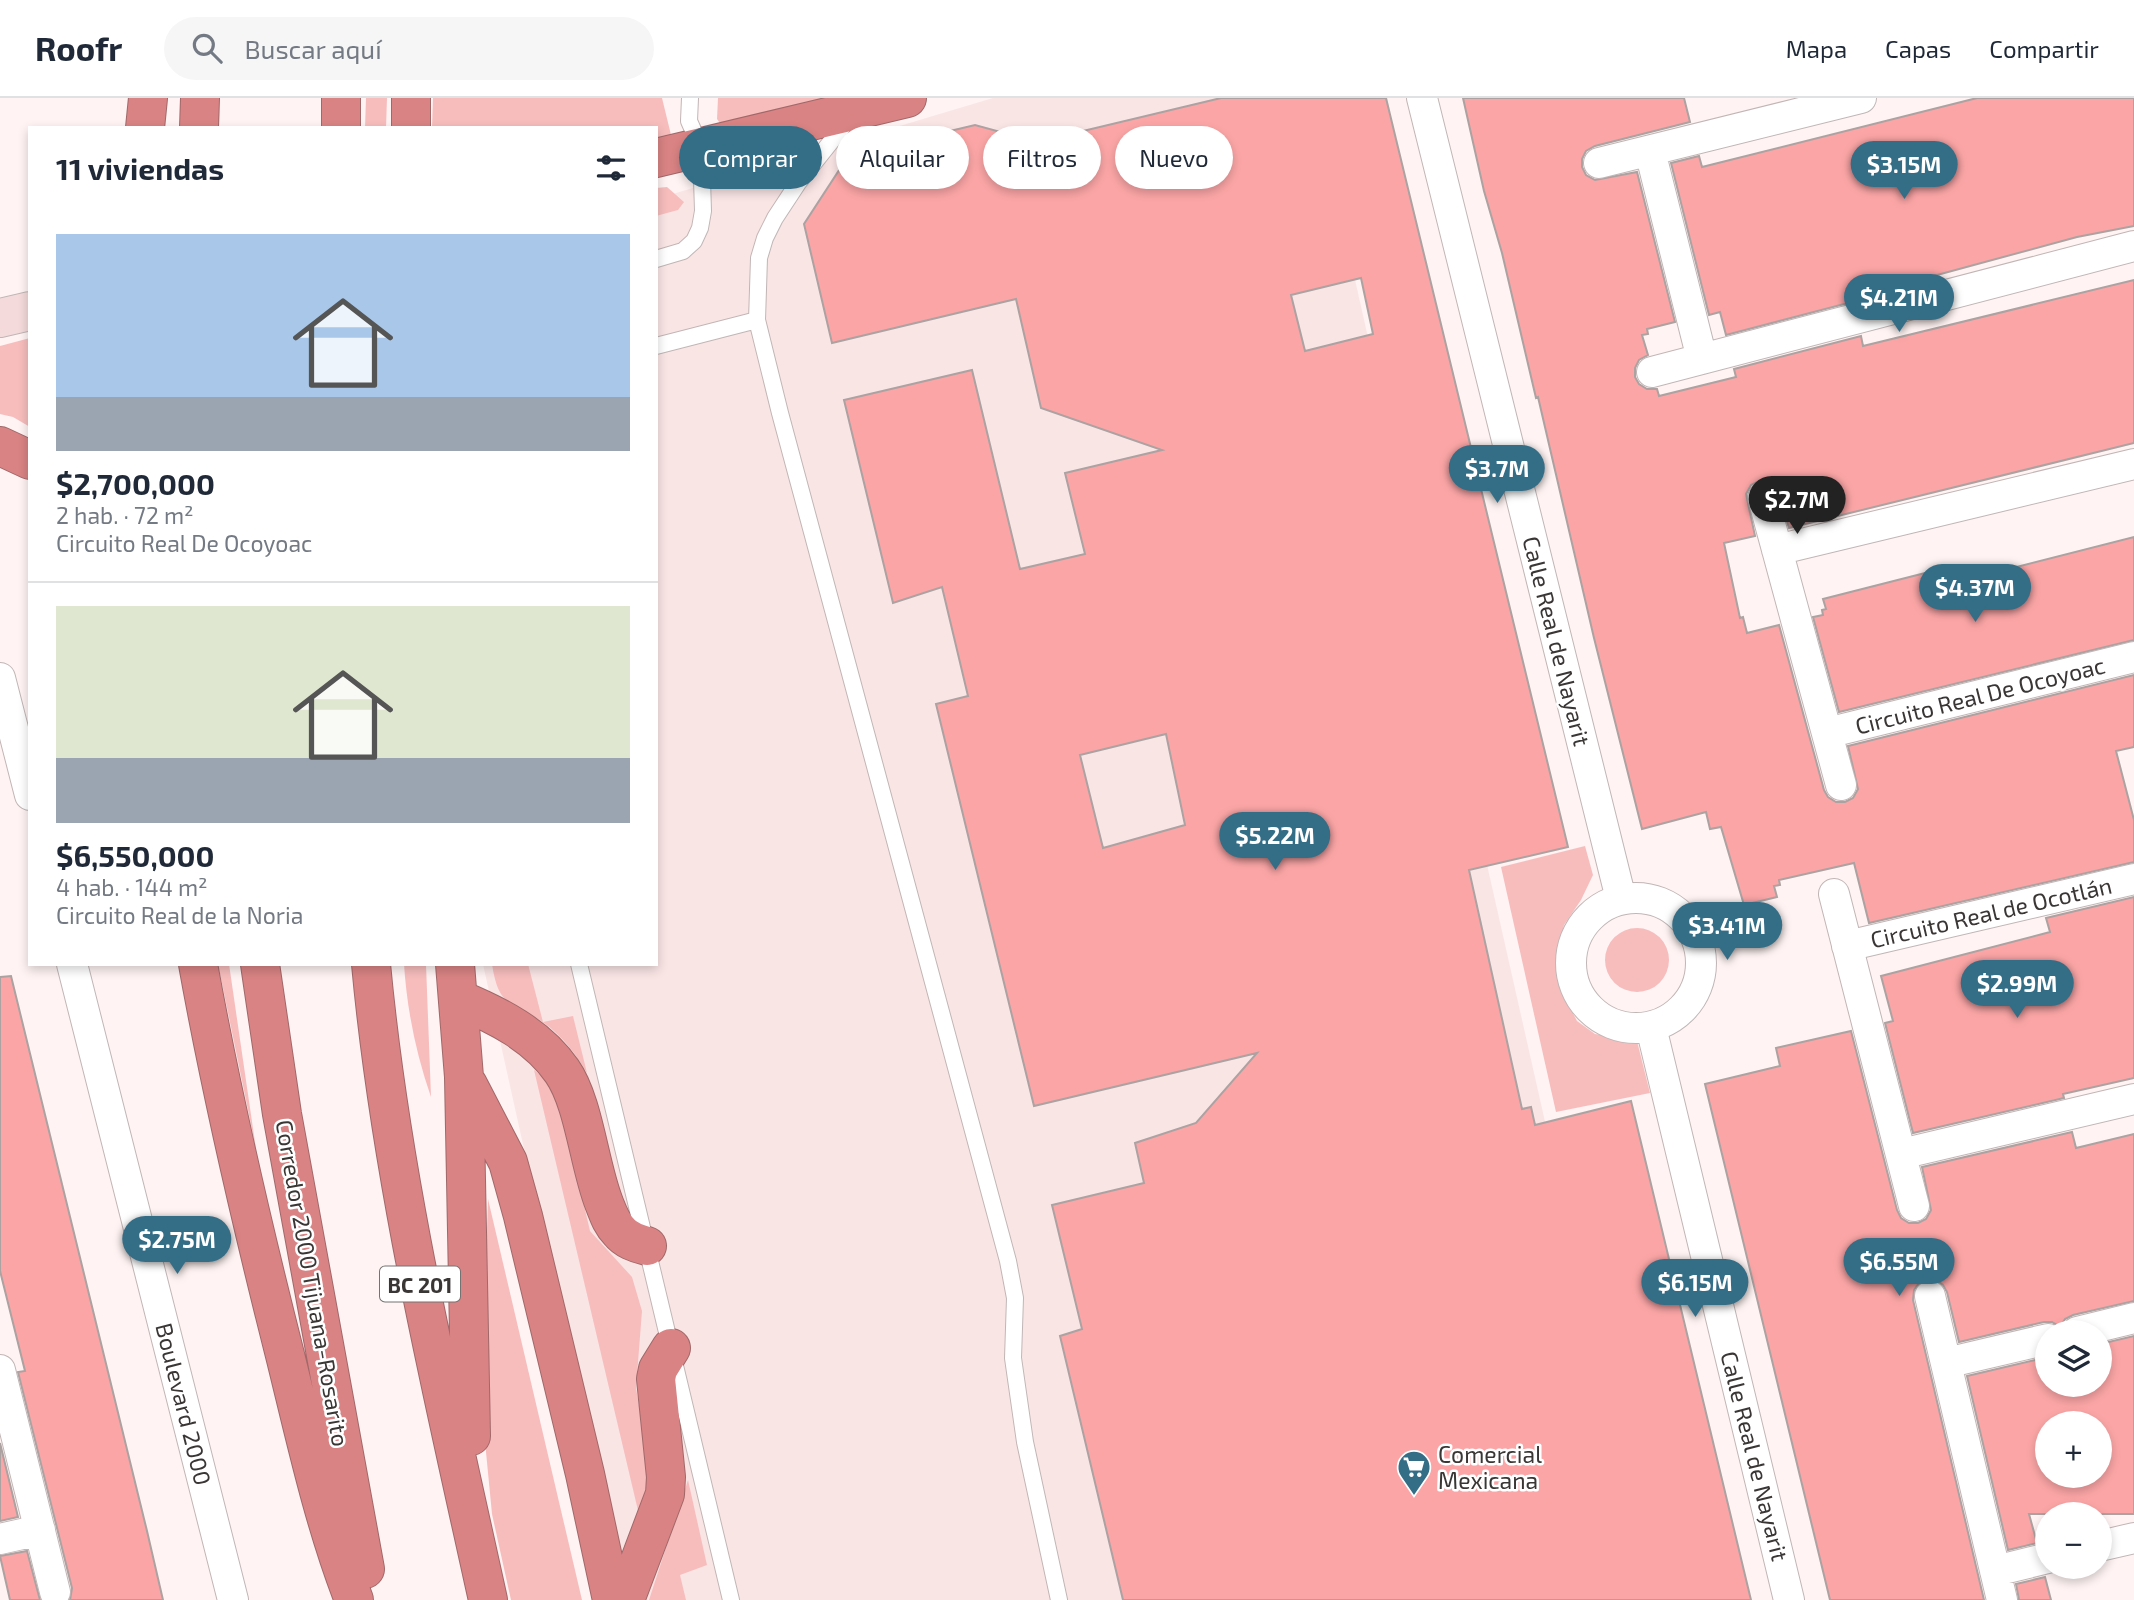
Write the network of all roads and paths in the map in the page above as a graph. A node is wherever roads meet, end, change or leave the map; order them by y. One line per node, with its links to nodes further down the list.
1 (148, 98): 10 (highway)
2 (200, 98): 11 (highway)
3 (341, 98): 12 (highway)
4 (411, 98): 13 (highway)
5 (690, 98): 14 (lane)
6 (907, 98): 9 (highway)
7 (1422, 98): 41 (street, Calle Real de Nayarit)
8 (1861, 98): 16 (street)
9 (855, 111): 15 (highway); 25 (lane)
10 (145, 126)
11 (200, 126)
12 (341, 126)
13 (411, 126)
14 (692, 126)
15 (793, 126)
16 (1650, 151): 19 (street); 27 (street)
17 (679, 153): 18 (highway)
18 (658, 158)
19 (1599, 163)
20 (702, 189): 22 (lane)
21 (2134, 246): 27 (street)
22 (658, 258)
23 (28, 311): 24 (main road)
24 (0, 318)
25 (757, 320): 26 (lane); 77 (lane)
26 (658, 345)
27 (1702, 359): 28 (street)
28 (1652, 372)
29 (0, 446): 30 (highway)
30 (28, 459)
31 (2134, 464): 33 (street)
32 (1763, 498): 33 (street, Circuito Real De Ocoyoac)
33 (1777, 550): 36 (street, Circuito Real De Ocoyoac)
34 (2134, 657): 36 (street, Circuito Real De Ocoyoac)
35 (0, 678): 38 (street)
36 (1827, 733): 37 (street, Circuito Real De Ocoyoac)
37 (1841, 785)
38 (28, 787)
39 (2134, 879): 42 (street, Circuito Real de Ocotlán)
40 (1834, 894): 42 (street, Circuito Real de Ocotlán)
41 (1621, 899): 49 (street); 49 (street)
42 (1847, 946): 52 (street, Circuito Real de Ocotlán)
43 (73, 966): 70 (street, Boulevard 2000)
44 (198, 966): 71 (highway)
45 (260, 966): 72 (highway, Corredor 2000 Tijuana-Rosarito)
46 (372, 966): 65 (highway, BC 201)
47 (579, 966): 54 (lane)
48 (456, 981): 50 (highway); 54 (highway)
49 (1651, 1027): 78 (street, Calle Real de Nayarit)
50 (464, 1077): 65 (highway); 74 (highway)
51 (2134, 1099): 52 (street)
52 (1901, 1154): 53 (street, Circuito Real de Ocotlán)
53 (1914, 1206)
54 (647, 1246): 59 (lane)
55 (1930, 1296): 60 (street)
56 (2134, 1318): 57 (street)
57 (2112, 1323)
58 (2035, 1342): 60 (street)
59 (671, 1348): 75 (highway); 76 (lane)
60 (1946, 1363): 68 (street)
61 (0, 1370): 62 (street)
62 (40, 1530): 64 (street); 69 (street)
63 (2134, 1538): 66 (street)
64 (0, 1539)
65 (475, 1539): 73 (highway, BC 201)
66 (2112, 1543)
67 (2035, 1561): 68 (street)
68 (1995, 1571): 79 (street)
69 (55, 1592)
70 (233, 1600)
71 (354, 1600)
72 (370, 1600)
73 (488, 1600)
74 (612, 1600)
75 (625, 1600)
76 (731, 1600)
77 (1059, 1600)
78 (1789, 1600)
79 (2002, 1600)

